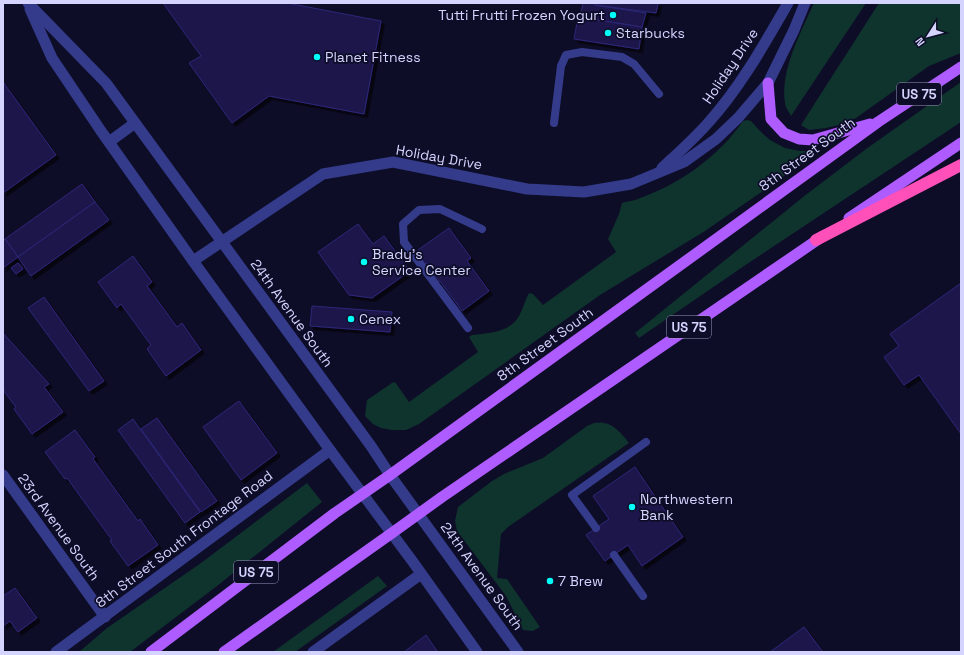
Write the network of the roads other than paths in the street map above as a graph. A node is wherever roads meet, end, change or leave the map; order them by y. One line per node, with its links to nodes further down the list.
1 (28, 3): 9 (street, 24th Avenue South); 10 (street, 24th Avenue South)
2 (788, 3): 13 (street, Holiday Drive)
3 (805, 3): 5 (street, Holiday Drive)
4 (961, 67): 8 (main road, 8th Street South / US 75)
5 (768, 83): 8 (main road); 13 (street, Holiday Drive)
6 (659, 94): 7 (lane)
7 (554, 122)
8 (878, 122): 22 (main road, 8th Street South / US 75)
9 (135, 123): 10 (street); 16 (street, 24th Avenue South)
10 (109, 142): 17 (street, 24th Avenue South)
11 (961, 143): 15 (main road, US 75)
12 (961, 164): 15 (highway)
13 (656, 174): 16 (street, Holiday Drive)
14 (482, 229): 18 (lane)
15 (816, 240): 24 (main road, US 75)
16 (222, 242): 17 (street, Holiday Drive); 22 (street, 24th Avenue South)
17 (193, 261): 20 (street, 24th Avenue South)
18 (468, 328)
19 (646, 442): 25 (lane)
20 (330, 450): 23 (street, 24th Avenue South); 30 (street, 8th Street South Frontage Road)
21 (3, 475): 30 (street, 23rd Avenue South)
22 (390, 475): 23 (main road, 8th Street South / US 75); 24 (street, 24th Avenue South)
23 (363, 493): 26 (street, 24th Avenue South); 32 (main road, 8th Street South / US 75)
24 (418, 513): 26 (main road, US 75); 36 (street, 24th Avenue South)
25 (596, 528)
26 (392, 534): 28 (street, 24th Avenue South); 33 (main road, US 75)
27 (614, 555): 29 (lane)
28 (421, 574): 34 (street); 35 (street, 24th Avenue South)
29 (643, 596)
30 (105, 617): 31 (street, 8th Street South Frontage Road)
31 (56, 652)
32 (151, 652)
33 (224, 652)
34 (313, 652)
35 (477, 652)
36 (518, 652)

